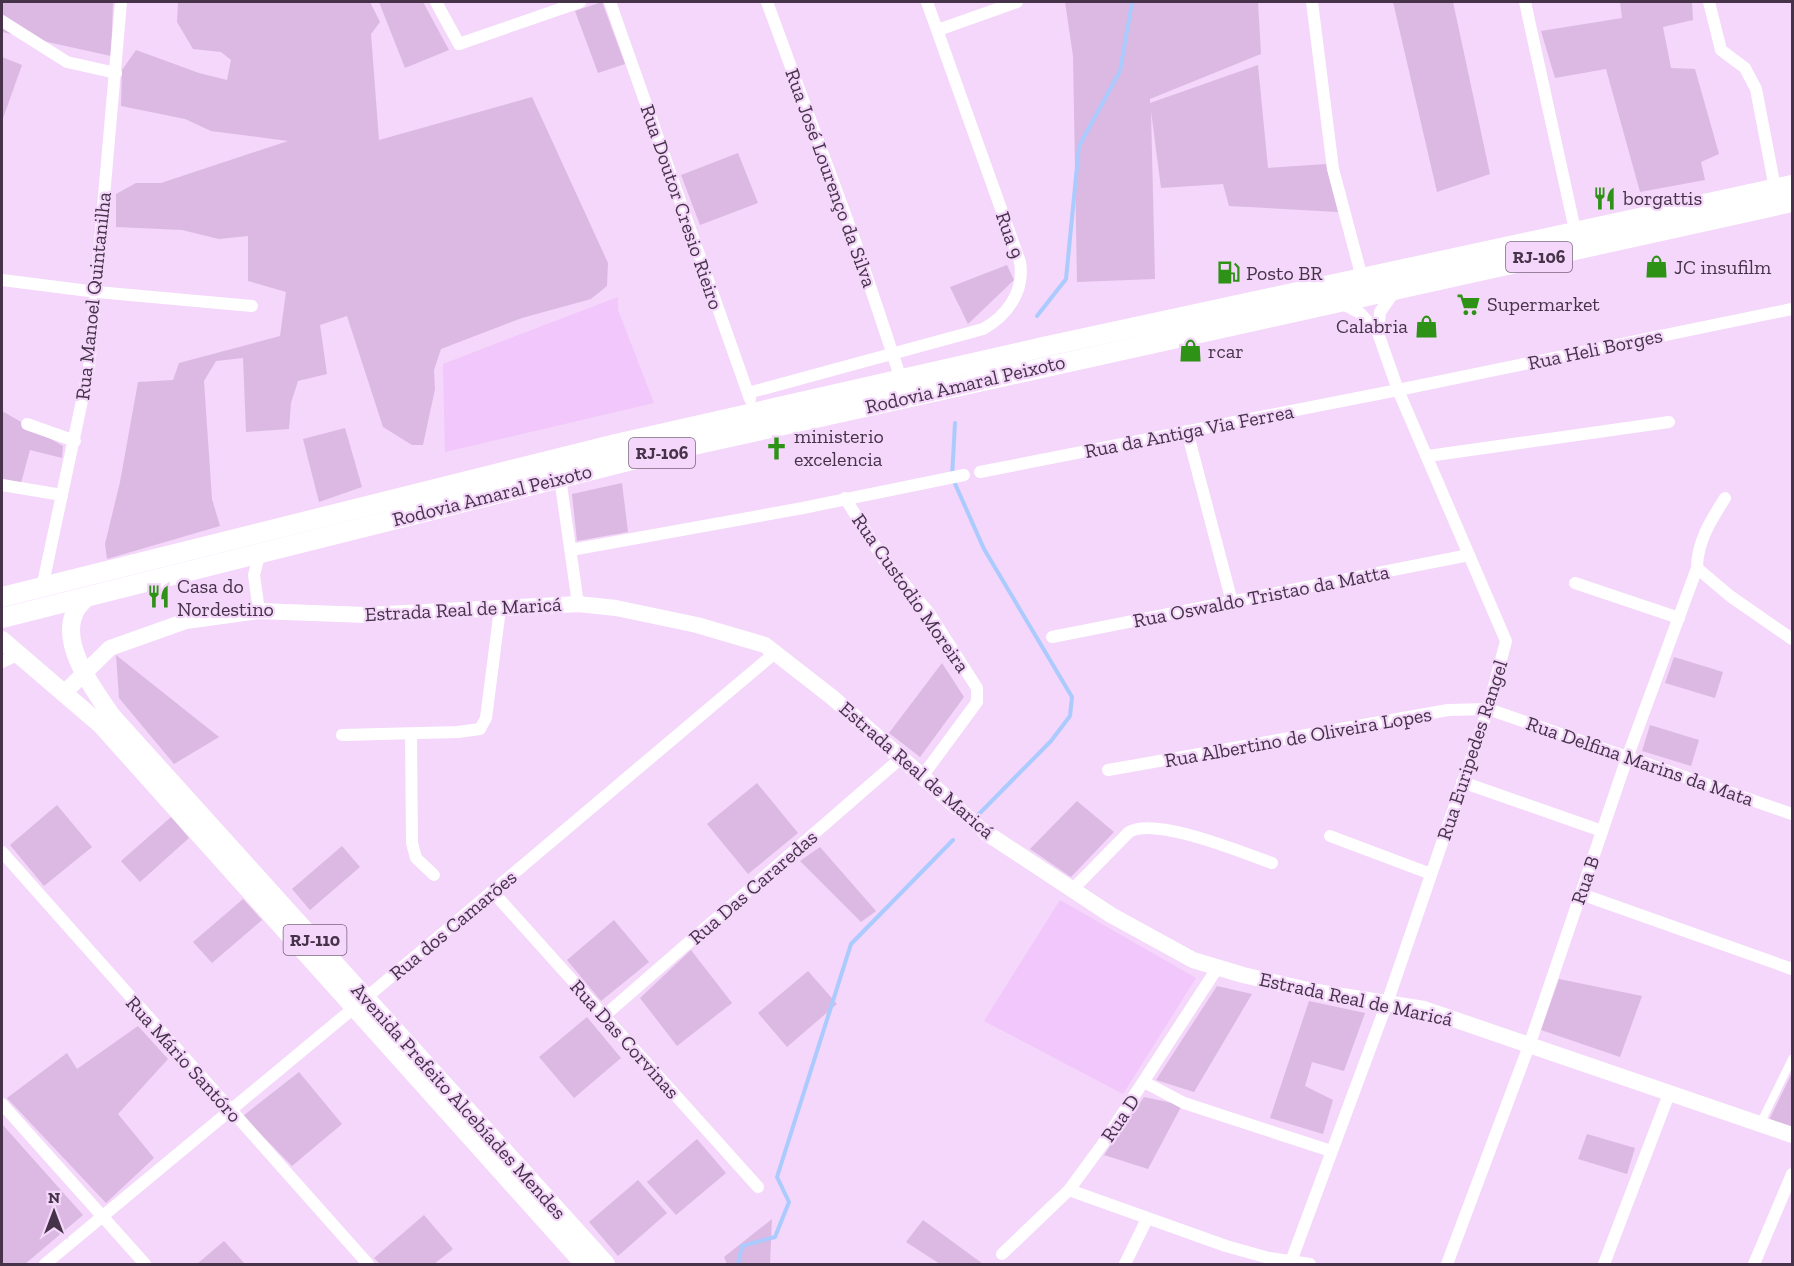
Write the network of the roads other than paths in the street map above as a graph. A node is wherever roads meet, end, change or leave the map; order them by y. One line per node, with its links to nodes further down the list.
1 (122, 2): 13 (street, Rua Manoel Quintanilha)
2 (436, 2): 3 (street)
3 (580, 2)
4 (610, 2): 28 (street, Rua Doutor Cresio Rieiro)
5 (767, 2): 25 (street, Rua José Lourenço da Silva)
6 (927, 2): 12 (street, Rua 9)
7 (1017, 2): 12 (street)
8 (1312, 2): 17 (street)
9 (1525, 2): 16 (street)
10 (1709, 2): 14 (street)
11 (2, 21): 13 (street)
12 (938, 30): 25 (street, Rua 9)
13 (116, 73): 20 (street, Rua Manoel Quintanilha)
14 (1784, 186): 16 (highway, Rodovia Amaral Peixoto / RJ-106)
15 (1792, 202): 19 (highway, Rodovia Amaral Peixoto / RJ-106)
16 (1575, 230): 17 (highway, Rodovia Amaral Peixoto / RJ-106)
17 (1362, 278): 26 (highway, Rodovia Amaral Peixoto / RJ-106)
18 (2, 280): 20 (street)
19 (1400, 288): 21 (highway, Rodovia Amaral Peixoto / RJ-106); 24 (street)
20 (97, 292): 22 (street); 33 (street, Rua Manoel Quintanilha)
21 (1338, 302): 24 (street, Rua Euripedes Rangel); 37 (highway, Rodovia Amaral Peixoto / RJ-106)
22 (252, 306)
23 (1792, 309): 27 (street, Rua Heli Borges)
24 (1378, 333): 27 (street, Rua Euripedes Rangel)
25 (894, 356): 26 (street, Rua José Lourenço da Silva); 28 (street, Rua 9)
26 (901, 379): 29 (highway, Rodovia Amaral Peixoto / RJ-106)
27 (1398, 390): 32 (street, Rua da Antiga Via Ferrea); 34 (street, Rua Euripedes Rangel)
28 (748, 393): 29 (street, Rua Doutor Cresio Rieiro)
29 (753, 412): 47 (highway, Rodovia Amaral Peixoto / RJ-106)
30 (1669, 422): 34 (street)
31 (27, 424): 33 (street)
32 (1187, 431): 35 (street, Rua da Antiga Via Ferrea); 50 (street)
33 (75, 441): 39 (street, Rua Manoel Quintanilha)
34 (1428, 456): 44 (street, Rua Euripedes Rangel)
35 (980, 472)
36 (964, 475): 40 (street)
37 (560, 478): 42 (street); 43 (highway, Rodovia Amaral Peixoto / RJ-106)
38 (2, 485): 39 (street)
39 (62, 495): 47 (street, Rua Manoel Quintanilha)
40 (844, 498): 42 (street); 71 (street, Rua Custodio Moreira)
41 (1725, 498): 45 (street, Rua B)
42 (571, 550): 51 (street)
43 (251, 554): 49 (highway, Rodovia Amaral Peixoto / RJ-106); 53 (street)
44 (1469, 555): 50 (street, Rua Oswaldo Tristao da Matta); 64 (street, Rua Euripedes Rangel)
45 (1697, 568): 55 (street, Rua B); 57 (street)
46 (1575, 583): 55 (street)
47 (42, 588): 48 (highway, Rodovia Amaral Peixoto / RJ-106)
48 (2, 597)
49 (86, 597): 54 (highway, Rodovia Amaral Peixoto / RJ-106); 62 (main road, Avenida Prefeito Alcebíades Mendes / RJ-110)
50 (1232, 602): 56 (street, Rua Oswaldo Tristao da Matta)
51 (579, 604): 52 (main road, Estrada Real de Maricá); 59 (main road, Estrada Real de Maricá)
52 (500, 609): 53 (main road, Estrada Real de Maricá); 65 (street)
53 (259, 611): 62 (main road, Estrada Real de Maricá)
54 (2, 618)
55 (1679, 618): 69 (street, Rua B)
56 (1052, 637)
57 (1792, 639)
58 (2, 640): 60 (main road, Avenida Prefeito Alcebíades Mendes / RJ-110)
59 (776, 652): 68 (main road, Estrada Real de Maricá); 83 (street, Rua dos Camarões)
60 (20, 654): 61 (street); 63 (main road, Avenida Prefeito Alcebíades Mendes / RJ-110)
61 (2, 662)
62 (83, 672): 63 (main road, Estrada Real de Maricá); 67 (main road, Avenida Prefeito Alcebíades Mendes / RJ-110)
63 (65, 692): 67 (main road, Avenida Prefeito Alcebíades Mendes / RJ-110)
64 (1488, 709): 69 (street, Rua Delfina Marins da Mata); 70 (street, Rua Albertino de Oliveira Lopes); 72 (street, Rua Euripedes Rangel)
65 (411, 734): 66 (street); 81 (street)
66 (342, 735)
67 (128, 744): 87 (main road, Avenida Prefeito Alcebíades Mendes / RJ-110)
68 (901, 758): 71 (main road, Estrada Real de Maricá); 89 (street, Rua Das Cararedas)
69 (1627, 758): 74 (street, Rua Delfina Marins da Mata); 75 (street, Rua B)
70 (1108, 770)
71 (921, 778): 73 (main road, Estrada Real de Maricá)
72 (1462, 782): 75 (street); 80 (street, Rua Euripedes Rangel)
73 (958, 808): 76 (street, Estrada Real de Maricá)
74 (1792, 814)
75 (1602, 831): 84 (street, Rua B)
76 (985, 832): 82 (main road, Estrada Real de Maricá)
77 (1330, 836): 80 (street)
78 (2, 852): 95 (street, Rua Mário Santóro)
79 (1272, 862): 82 (street)
80 (1431, 874): 88 (street, Rua Euripedes Rangel)
81 (434, 875)
82 (1072, 890): 85 (main road, Estrada Real de Maricá)
83 (492, 891): 87 (street, Rua dos Camarões); 89 (street, Rua Das Corvinas)
84 (1581, 894): 86 (street); 90 (street, Rua B)
85 (1218, 967): 88 (main road, Estrada Real de Maricá); 92 (street, Rua D)
86 (1792, 969)
87 (360, 1003): 95 (street, Rua dos Camarões); 109 (main road, Avenida Prefeito Alcebíades Mendes / RJ-110); 110 (main road, Avenida Prefeito Alcebíades Mendes / RJ-110)
88 (1386, 1003): 90 (main road, Estrada Real de Maricá); 98 (street, Rua Euripedes Rangel)
89 (604, 1016): 100 (street, Rua Das Corvinas)
90 (1530, 1043): 93 (main road, Estrada Real de Maricá); 113 (street, Rua B)
91 (1792, 1059): 96 (street)
92 (1144, 1082): 98 (street); 101 (street, Rua D)
93 (1669, 1094): 96 (main road, Estrada Real de Maricá); 114 (street)
94 (2, 1104): 102 (street)
95 (230, 1111): 102 (street, Rua dos Camarões); 108 (street, Rua Mário Santóro)
96 (1760, 1124): 97 (main road, Estrada Real de Maricá)
97 (1792, 1135)
98 (1331, 1151): 105 (street, Rua Euripedes Rangel)
99 (1792, 1174): 115 (street)
100 (758, 1187)
101 (1069, 1190): 103 (street); 104 (street, Rua D)
102 (103, 1217): 106 (street, Rua dos Camarões); 107 (street)
103 (1147, 1219): 105 (street); 111 (street)
104 (1002, 1254)
105 (1291, 1262): 112 (street)
106 (45, 1264)
107 (145, 1264)
108 (368, 1264)
109 (584, 1264)
110 (606, 1264)
111 (1125, 1264)
112 (1310, 1264)
113 (1447, 1264)
114 (1604, 1264)
115 (1754, 1264)

